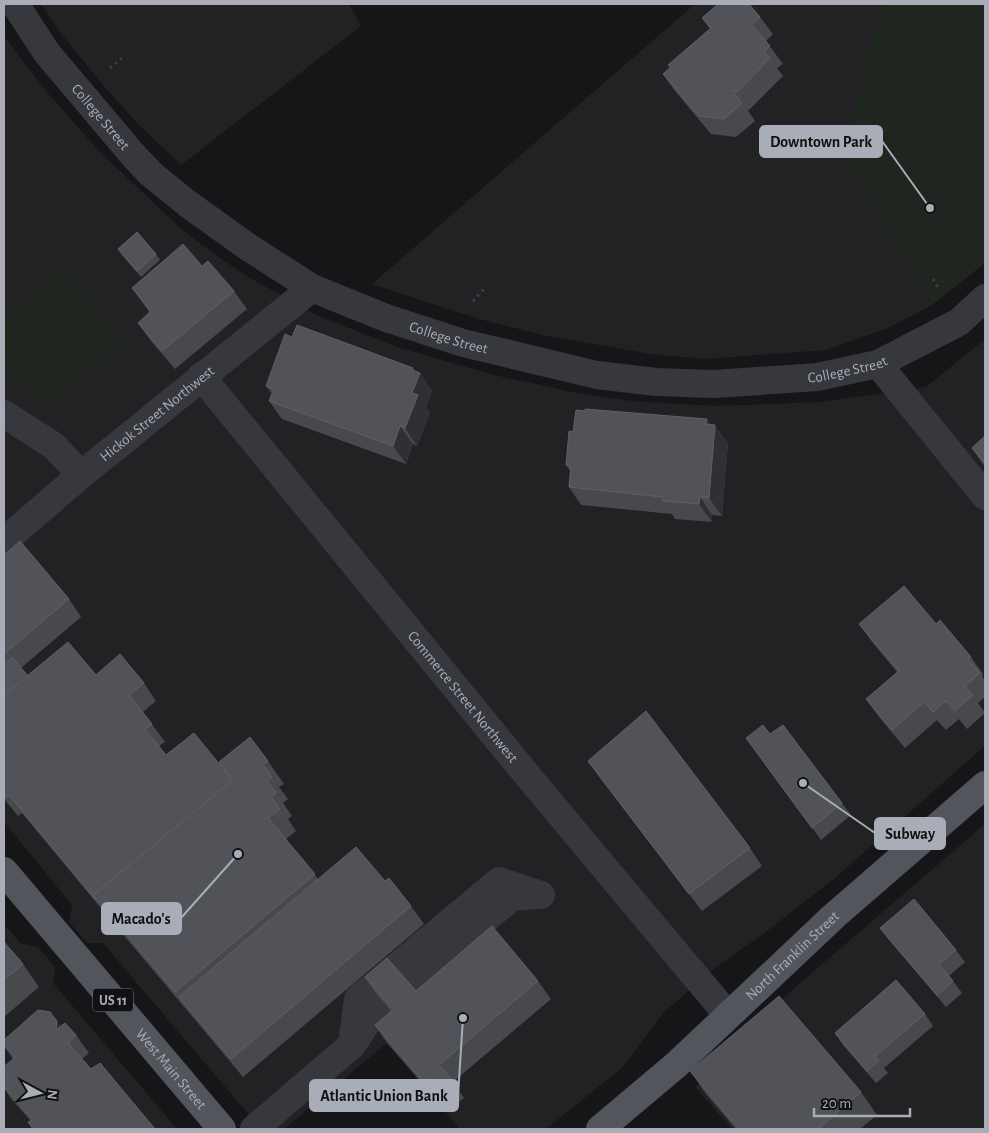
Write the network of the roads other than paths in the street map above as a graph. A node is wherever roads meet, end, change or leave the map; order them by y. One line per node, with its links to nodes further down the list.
1 (15, 4): 2 (street, College Street)
2 (312, 288): 4 (street, College Street); 5 (street, Hickok Street Northwest)
3 (985, 298): 4 (street, College Street)
4 (878, 364): 8 (street)
5 (201, 376): 7 (street, Hickok Street Northwest); 12 (street, Commerce Street Northwest)
6 (4, 414): 7 (street)
7 (81, 475): 9 (street, Hickok Street Northwest)
8 (985, 496)
9 (4, 541)
10 (985, 784): 12 (main road, North Franklin Street)
11 (4, 872): 14 (main road, West Main Street / US 11)
12 (727, 1014): 16 (main road, North Franklin Street)
13 (352, 1045): 13 (street); 15 (street)
14 (222, 1129)
15 (254, 1129)
16 (600, 1129)

